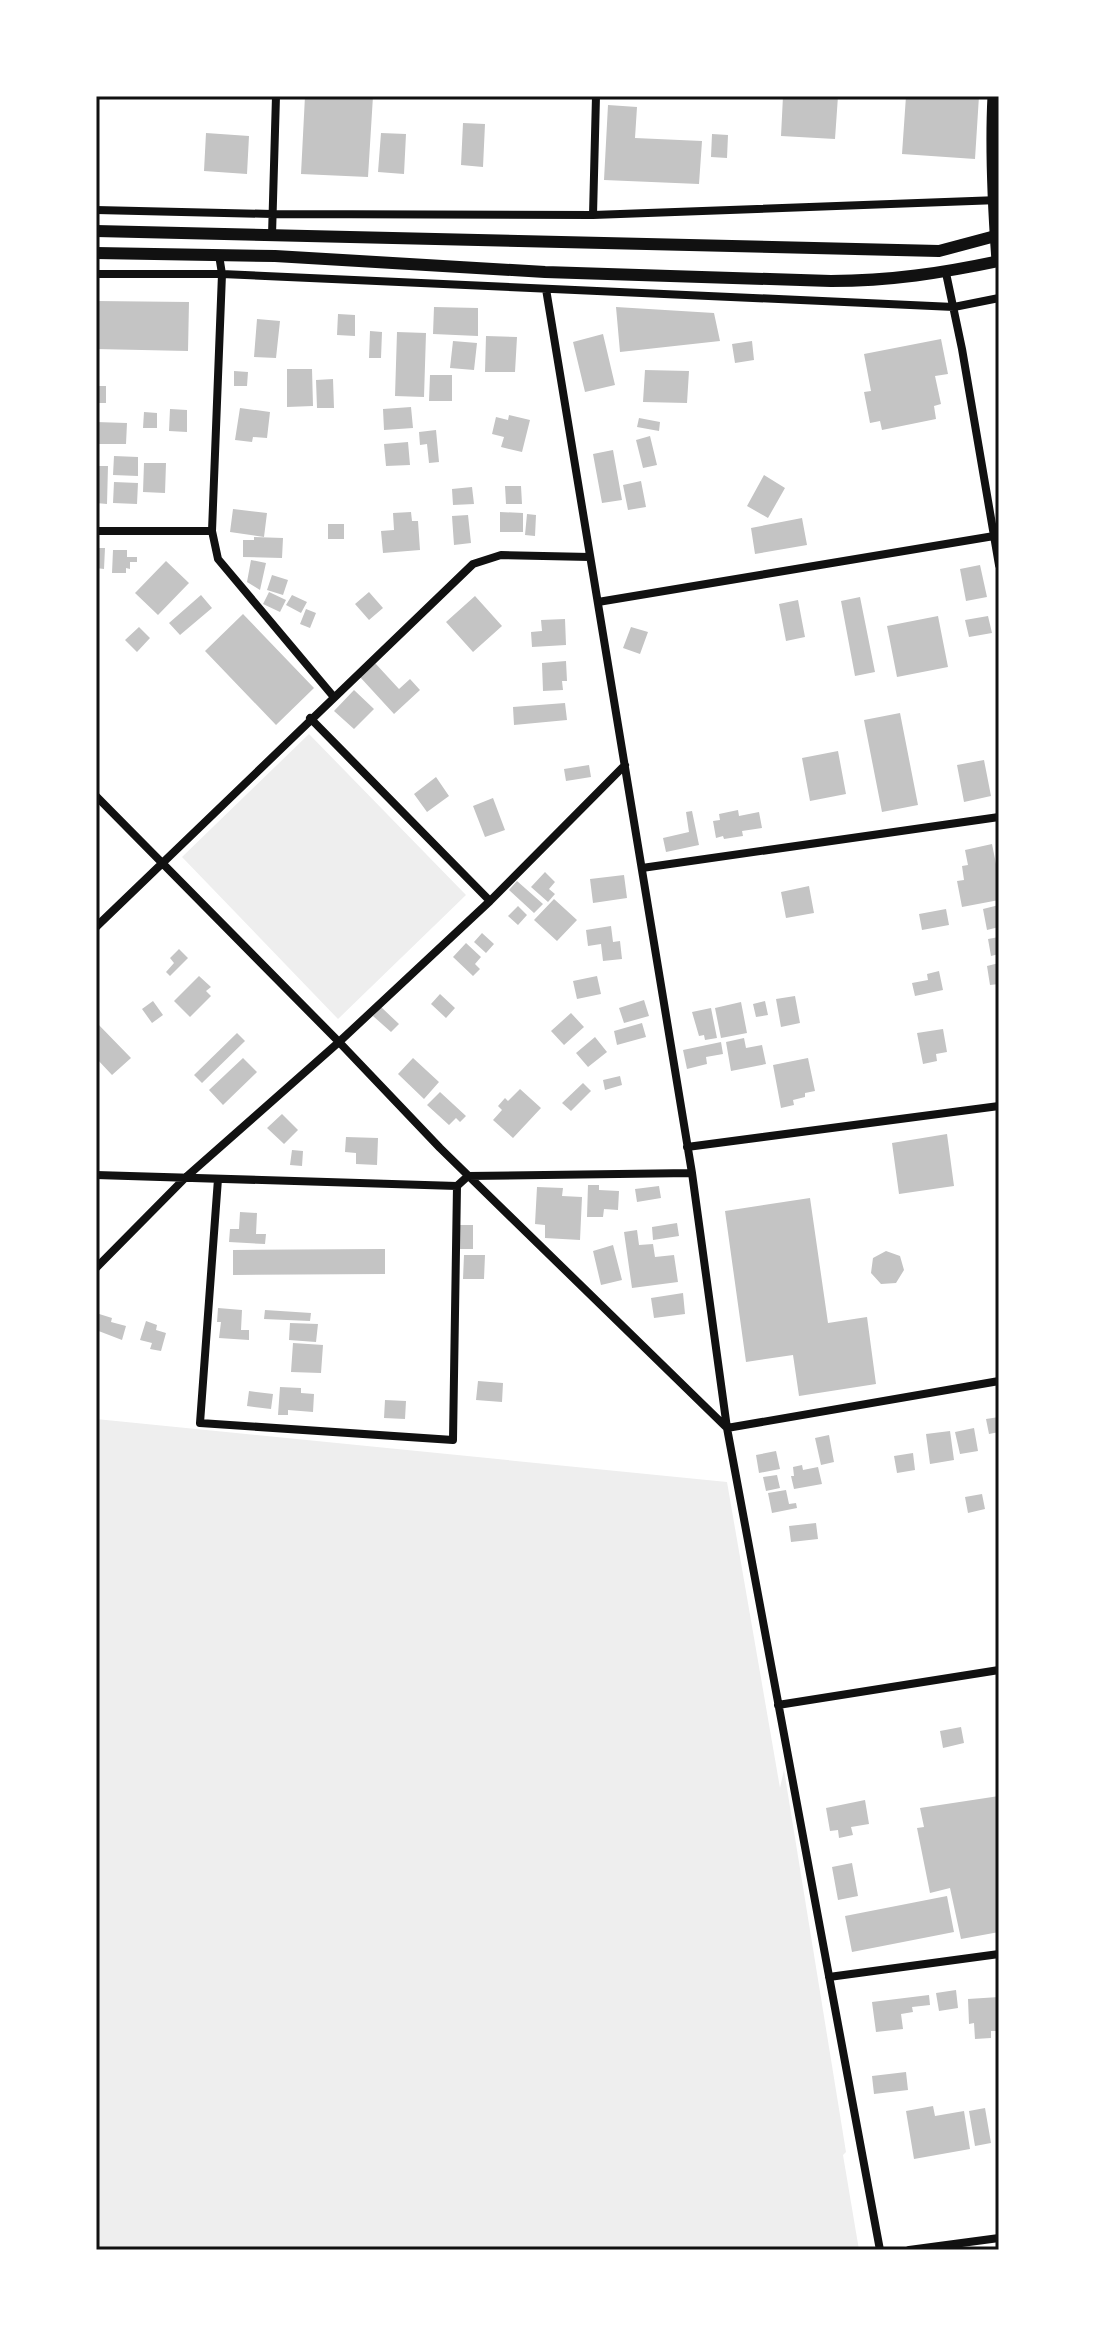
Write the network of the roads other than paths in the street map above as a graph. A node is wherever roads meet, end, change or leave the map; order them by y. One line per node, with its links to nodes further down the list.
1 (276, 96): 6 (street)
2 (596, 96): 7 (street)
3 (993, 96): 4 (main road)
4 (996, 201): 7 (street); 10 (main road)
5 (96, 210): 6 (street)
6 (272, 214): 7 (street); 9 (street)
7 (593, 215)
8 (96, 231): 9 (highway)
9 (272, 235): 10 (highway)
10 (997, 235): 13 (main road)
11 (96, 253): 12 (highway)
12 (219, 255): 14 (highway); 16 (street)
13 (998, 262): 14 (highway)
14 (946, 273): 19 (street)
15 (96, 274): 16 (street)
16 (222, 274): 17 (street); 21 (street)
17 (546, 289): 19 (street); 23 (street)
18 (999, 298): 19 (street)
19 (954, 307): 22 (street)
20 (96, 531): 21 (street)
21 (212, 531): 26 (street)
22 (994, 536): 24 (street); 25 (street)
23 (590, 557): 25 (street); 26 (street)
24 (999, 565)
25 (598, 602): 28 (street)
26 (333, 696): 27 (street)
27 (310, 718): 31 (street); 33 (street)
28 (625, 765): 32 (street); 33 (street)
29 (96, 796): 31 (street)
30 (999, 817): 32 (street)
31 (163, 863): 34 (street); 35 (street)
32 (642, 868): 37 (street)
33 (490, 901): 35 (street)
34 (96, 927)
35 (339, 1042): 40 (street); 41 (street)
36 (999, 1106): 37 (street)
37 (687, 1147): 38 (street)
38 (692, 1173): 40 (street); 46 (street)
39 (96, 1175): 41 (street)
40 (468, 1176): 43 (street); 46 (street)
41 (185, 1178): 42 (street); 44 (street)
42 (218, 1179): 43 (street); 43 (street)
43 (457, 1186)
44 (96, 1268)
45 (999, 1381): 46 (street)
46 (727, 1428): 48 (street)
47 (999, 1670): 48 (street)
48 (778, 1705): 50 (street)
49 (999, 1954): 50 (street)
50 (829, 1977): 52 (street)
51 (999, 2238): 53 (street)
52 (880, 2250)
53 (909, 2250)

